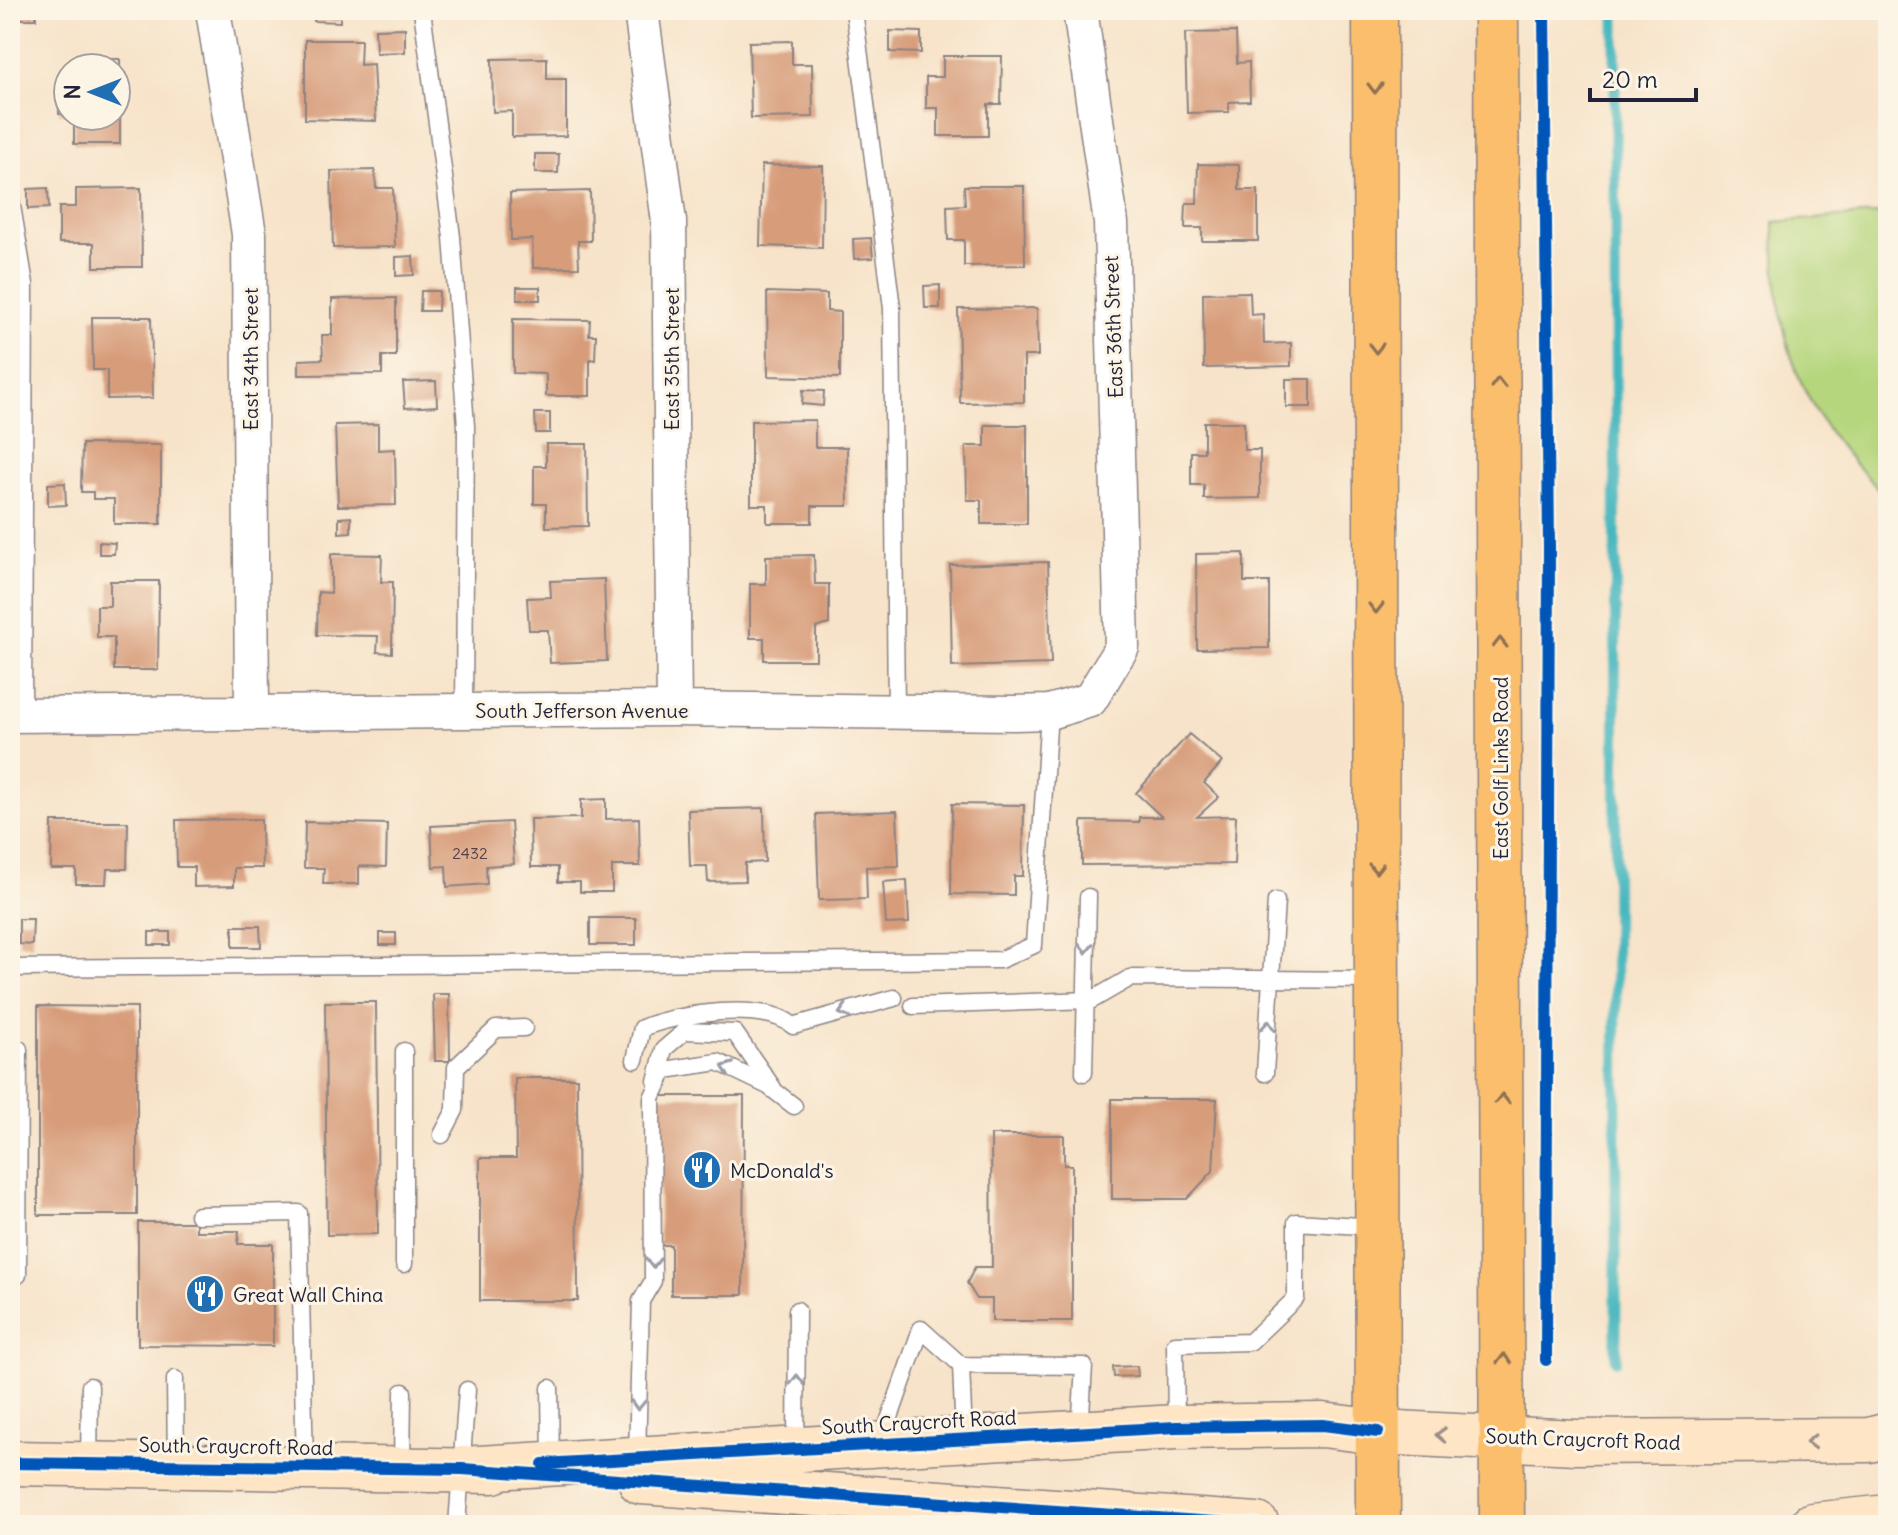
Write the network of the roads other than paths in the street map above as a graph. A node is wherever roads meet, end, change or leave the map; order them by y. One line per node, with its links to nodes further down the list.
1 (213, 10): 12 (street, East 34th Street)
2 (422, 10): 11 (lane)
3 (641, 10): 10 (street, East 35th Street)
4 (854, 10): 13 (lane)
5 (1080, 10): 9 (street, East 36th Street)
6 (1375, 10): 20 (main road, one-way to 20)
7 (1496, 10): 49 (main road, East Golf Links Road, one-way to 7)
8 (10, 194): 15 (lane)
9 (1122, 647): 14 (street, South Jefferson Avenue)
10 (674, 709): 11 (street, South Jefferson Avenue); 13 (street, South Jefferson Avenue)
11 (464, 710): 12 (street, South Jefferson Avenue)
12 (252, 712): 15 (street, South Jefferson Avenue)
13 (896, 712): 14 (street, South Jefferson Avenue)
14 (1049, 712): 18 (lane)
15 (16, 715)
16 (1088, 897): 22 (lane, one-way to 22)
17 (1276, 901): 19 (lane)
18 (10, 968)
19 (1271, 979): 20 (lane); 22 (lane); 29 (lane, one-way to 19)
20 (1377, 980): 35 (main road)
21 (894, 998): 27 (lane, one-way to 27)
22 (1085, 1000): 23 (lane); 28 (lane)
23 (913, 1006)
24 (524, 1028): 33 (lane)
25 (19, 1049): 37 (lane)
26 (404, 1051): 36 (lane)
27 (635, 1060)
28 (1084, 1073)
29 (1265, 1073)
30 (776, 1093): 31 (lane, one-way to 31); 31 (lane); 32 (lane)
31 (652, 1098): 53 (lane, one-way to 53)
32 (794, 1106)
33 (442, 1135)
34 (198, 1215): 58 (lane)
35 (1377, 1227): 45 (lane); 47 (main road)
36 (404, 1264)
37 (18, 1275)
38 (797, 1310): 52 (lane, one-way to 38)
39 (961, 1365): 46 (lane); 50 (lane); 51 (lane)
40 (175, 1379): 57 (lane)
41 (90, 1386): 56 (lane)
42 (550, 1388): 55 (lane)
43 (467, 1390): 60 (lane)
44 (403, 1392): 59 (lane)
45 (1176, 1427): 46 (main road, South Craycroft Road); 47 (main road, South Craycroft Road)
46 (1080, 1432): 50 (main road, South Craycroft Road)
47 (1378, 1432): 49 (main road, South Craycroft Road, one-way to 47); 64 (main road)
48 (1888, 1435): 49 (main road, South Craycroft Road, one-way to 49)
49 (1504, 1437): 65 (main road, East Golf Links Road)
50 (964, 1440): 51 (main road, South Craycroft Road)
51 (880, 1445): 52 (main road, South Craycroft Road)
52 (796, 1449): 53 (main road, South Craycroft Road)
53 (637, 1458): 55 (main road, South Craycroft Road)
54 (10, 1463): 56 (main road, South Craycroft Road)
55 (551, 1463): 60 (main road, South Craycroft Road)
56 (89, 1464): 57 (main road, South Craycroft Road)
57 (176, 1465): 58 (main road, South Craycroft Road)
58 (305, 1467): 59 (main road, South Craycroft Road)
59 (402, 1468): 60 (main road, South Craycroft Road)
60 (462, 1469): 62 (lane); 63 (main road, South Craycroft Road)
61 (1888, 1517): 66 (main road)
62 (457, 1525)
63 (1257, 1525)
64 (1378, 1525)
65 (1502, 1525)
66 (1812, 1525)

